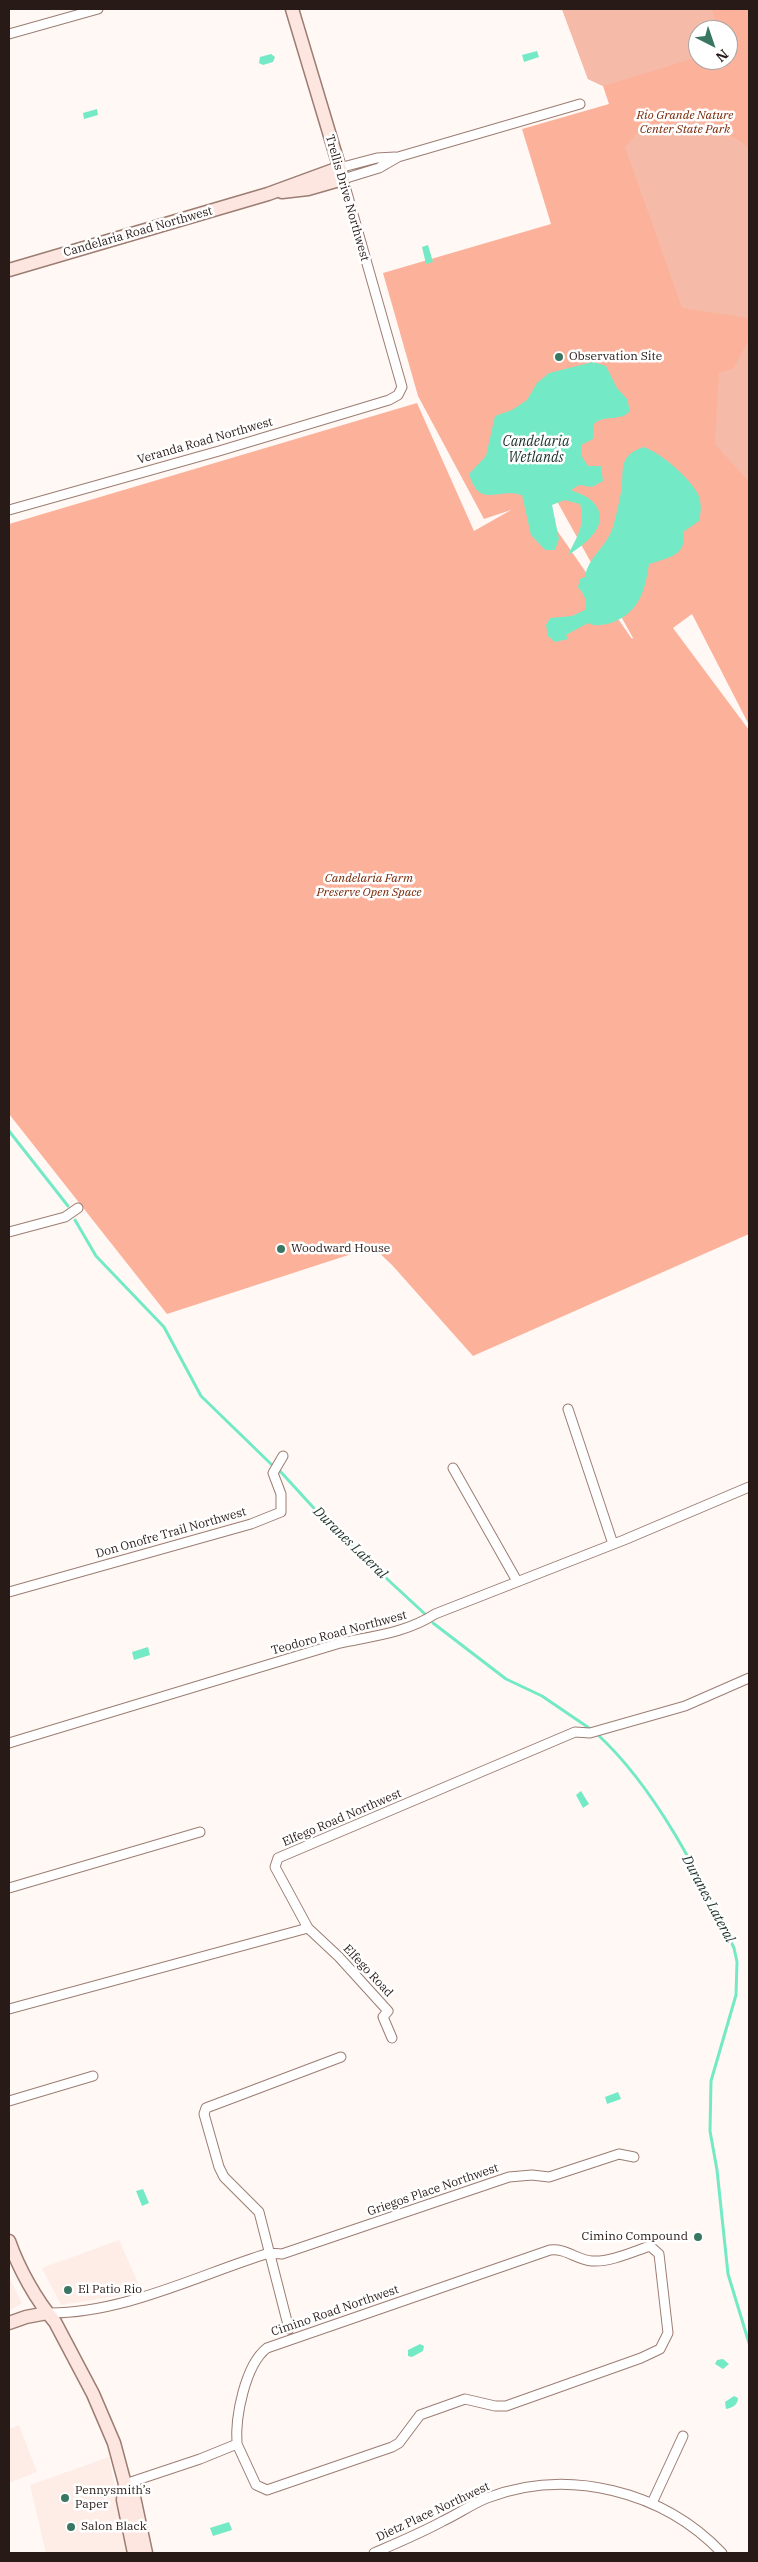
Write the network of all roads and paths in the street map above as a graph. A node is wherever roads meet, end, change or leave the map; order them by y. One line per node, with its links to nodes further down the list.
1 (98, 9): 3 (street)
2 (292, 9): 5 (street, Trellis Drive Northwest)
3 (9, 34)
4 (580, 104): 5 (street, Candelaria Road Northwest)
5 (341, 174): 6 (street, Candelaria Road Northwest); 7 (street, Trellis Drive Northwest)
6 (9, 270)
7 (402, 386): 8 (street, Veranda Road Northwest)
8 (9, 510)
9 (78, 1208): 10 (street)
10 (9, 1232)
11 (568, 1409): 15 (street)
12 (283, 1456): 17 (street, Don Onofre Trail Northwest)
13 (452, 1468): 16 (street)
14 (749, 1487): 15 (street, Teodoro Road Northwest)
15 (612, 1544): 16 (street, Teodoro Road Northwest)
16 (517, 1581): 19 (street, Teodoro Road Northwest)
17 (9, 1592)
18 (749, 1678): 22 (street, Elfego Road Northwest)
19 (9, 1744)
20 (200, 1832): 21 (street)
21 (9, 1888)
22 (308, 1928): 23 (street); 24 (street, Elfego Road)
23 (9, 2010)
24 (392, 2038)
25 (341, 2057): 30 (street)
26 (93, 2076): 27 (street)
27 (9, 2101)
28 (634, 2157): 30 (street, Griegos Place Northwest)
29 (9, 2241): 31 (street)
30 (269, 2253): 31 (street, Griegos Place Northwest); 33 (street)
31 (47, 2313): 32 (street); 36 (street)
32 (9, 2323)
33 (289, 2329)
34 (683, 2436): 37 (street)
35 (237, 2444): 35 (street, Cimino Road Northwest); 36 (street)
36 (126, 2484): 38 (street); 39 (street)
37 (652, 2503): 40 (street, Dietz Place Northwest); 41 (street, Dietz Place Northwest)
38 (134, 2553)
39 (146, 2553)
40 (374, 2553)
41 (722, 2553)

